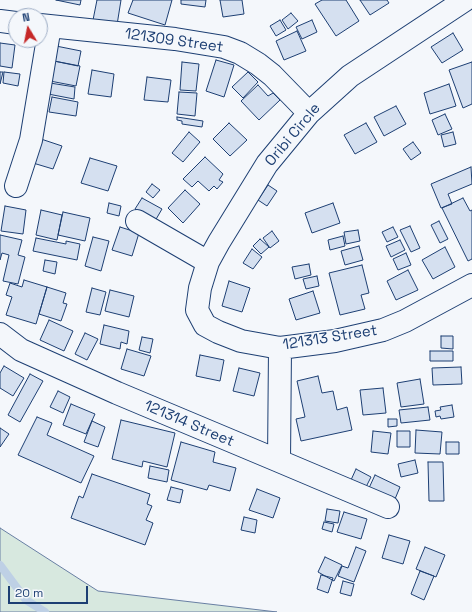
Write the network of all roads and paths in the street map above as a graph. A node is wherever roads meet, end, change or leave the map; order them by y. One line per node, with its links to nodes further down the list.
1 (465, 0): 4 (street, Oribi Circle)
2 (48, 26): 4 (street, 121309 Street)
3 (42, 48): 5 (street)
4 (309, 113): 7 (street, Oribi Circle)
5 (16, 186)
6 (137, 221): 7 (street)
7 (208, 262): 9 (street, Oribi Circle)
8 (472, 285): 11 (street, 121313 Street)
9 (205, 325): 11 (street, 121313 Street)
10 (0, 334): 12 (street, 121314 Street)
11 (280, 348): 12 (street)
12 (279, 461): 13 (street, 121314 Street)
13 (388, 507)

